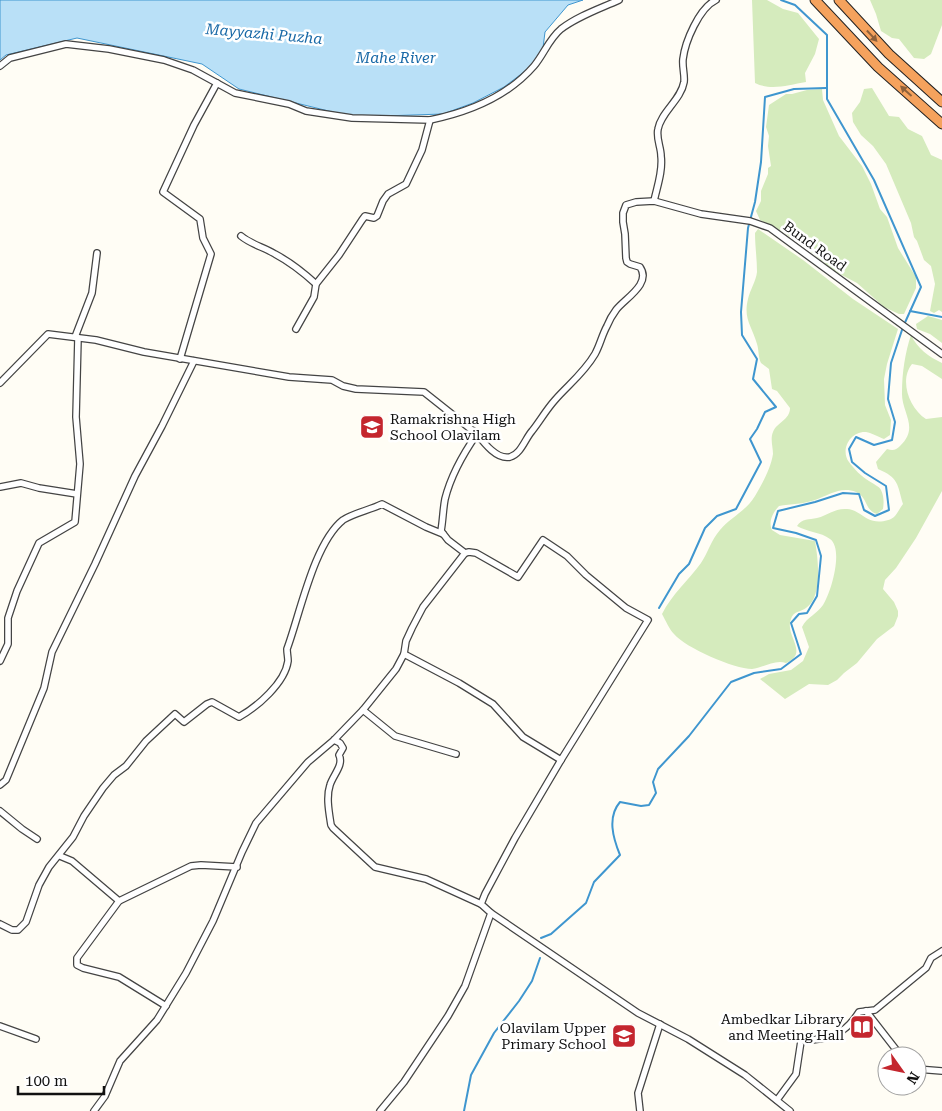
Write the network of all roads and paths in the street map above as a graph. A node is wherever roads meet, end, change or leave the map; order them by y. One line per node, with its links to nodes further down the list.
1 (619, 0): 8 (street)
2 (716, 0): 10 (street)
3 (815, 0): 9 (highway, one-way to 3)
4 (839, 0): 7 (highway, one-way to 7)
5 (0, 66): 6 (street)
6 (216, 83): 8 (street); 17 (street)
7 (942, 102)
8 (430, 120): 13 (street)
9 (942, 124)
10 (654, 201): 16 (street, Bund Road); 20 (street)
11 (241, 236): 13 (street)
12 (97, 254): 15 (street)
13 (316, 284): 14 (street)
14 (296, 329)
15 (76, 337): 17 (street); 19 (street); 22 (street)
16 (942, 354)
17 (180, 359): 18 (street)
18 (194, 361): 20 (street); 31 (street)
19 (0, 383)
20 (477, 434): 23 (street)
21 (0, 487): 22 (street)
22 (77, 494): 26 (street)
23 (443, 534): 24 (street); 34 (street)
24 (465, 553): 25 (street); 30 (street)
25 (404, 654): 27 (street); 30 (street)
26 (0, 661)
27 (363, 710): 28 (street); 29 (street)
28 (334, 740): 35 (street); 37 (street)
29 (456, 754)
30 (561, 760): 37 (street)
31 (0, 786)
32 (0, 810): 33 (street)
33 (37, 839)
34 (60, 856): 36 (street); 39 (street)
35 (237, 866): 36 (street); 41 (street)
36 (119, 901): 41 (street)
37 (481, 904): 38 (street)
38 (491, 913): 43 (street); 51 (street)
39 (0, 924)
40 (942, 951): 42 (street)
41 (166, 1006): 50 (street)
42 (866, 1011): 46 (street); 49 (street)
43 (660, 1024): 49 (street); 52 (street)
44 (0, 1026): 45 (street)
45 (36, 1039)
46 (893, 1046)
47 (927, 1070): 48 (street)
48 (942, 1071)
49 (776, 1100): 53 (street)
50 (94, 1111)
51 (380, 1111)
52 (640, 1111)
53 (790, 1111)

